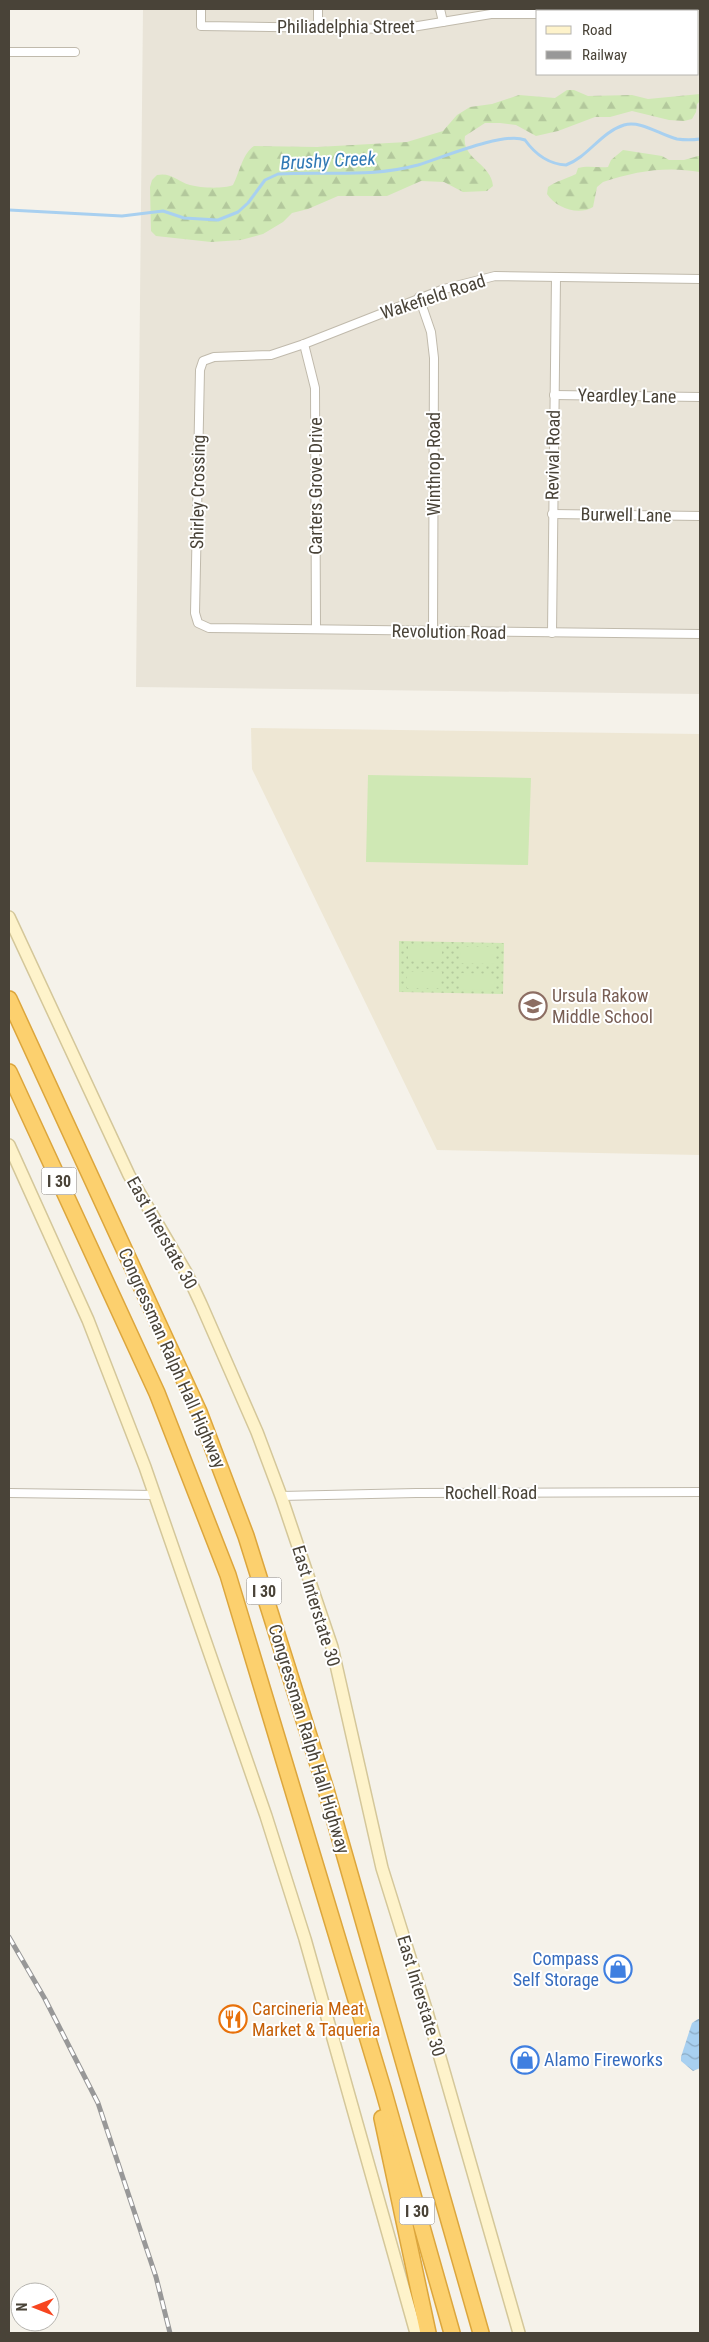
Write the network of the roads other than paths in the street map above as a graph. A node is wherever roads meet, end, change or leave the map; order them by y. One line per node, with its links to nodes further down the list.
1 (200, 9): 6 (street, Philiadelphia Street)
2 (318, 9): 6 (street)
3 (440, 9): 5 (street)
4 (536, 14): 5 (street, Philiadelphia Street)
5 (443, 22): 6 (street, Philiadelphia Street)
6 (318, 28)
7 (9, 52): 8 (street)
8 (75, 52)
9 (556, 277): 10 (street, Wakefield Road); 11 (street, Wakefield Road); 14 (street, Revival Road)
10 (700, 279)
11 (419, 298): 12 (street, Wakefield Road); 20 (street, Winthrop Road)
12 (304, 344): 13 (street, Wakefield Road); 19 (street, Carters Grove Drive)
13 (204, 361): 18 (street, Shirley Crossing)
14 (554, 395): 15 (street, Yeardley Lane); 16 (street, Revival Road)
15 (700, 398)
16 (552, 514): 17 (street, Burwell Lane); 21 (street, Revival Road)
17 (700, 516)
18 (198, 623): 19 (street, Revolution Road)
19 (316, 629): 20 (street, Revolution Road)
20 (433, 632): 21 (street, Revolution Road)
21 (552, 633): 22 (street, Revolution Road)
22 (700, 634)
23 (9, 917): 32 (main road, East Interstate 30)
24 (9, 999): 34 (highway, Congressman Ralph Hall Highway / I 30)
25 (9, 1072): 28 (highway, Congressman Ralph Hall Highway / I 30)
26 (9, 1090): 28 (highway)
27 (9, 1145): 31 (main road)
28 (110, 1290): 33 (highway, Congressman Ralph Hall Highway / I 30)
29 (700, 1492): 32 (street, Rochell Road)
30 (9, 1493): 31 (street)
31 (154, 1495): 35 (main road)
32 (281, 1496): 40 (main road, East Interstate 30)
33 (383, 2089): 36 (highway); 37 (highway, Congressman Ralph Hall Highway / I 30)
34 (445, 2210): 38 (highway, Congressman Ralph Hall Highway / I 30); 39 (highway)
35 (416, 2333)
36 (428, 2333)
37 (452, 2333)
38 (481, 2333)
39 (490, 2333)
40 (519, 2333)

